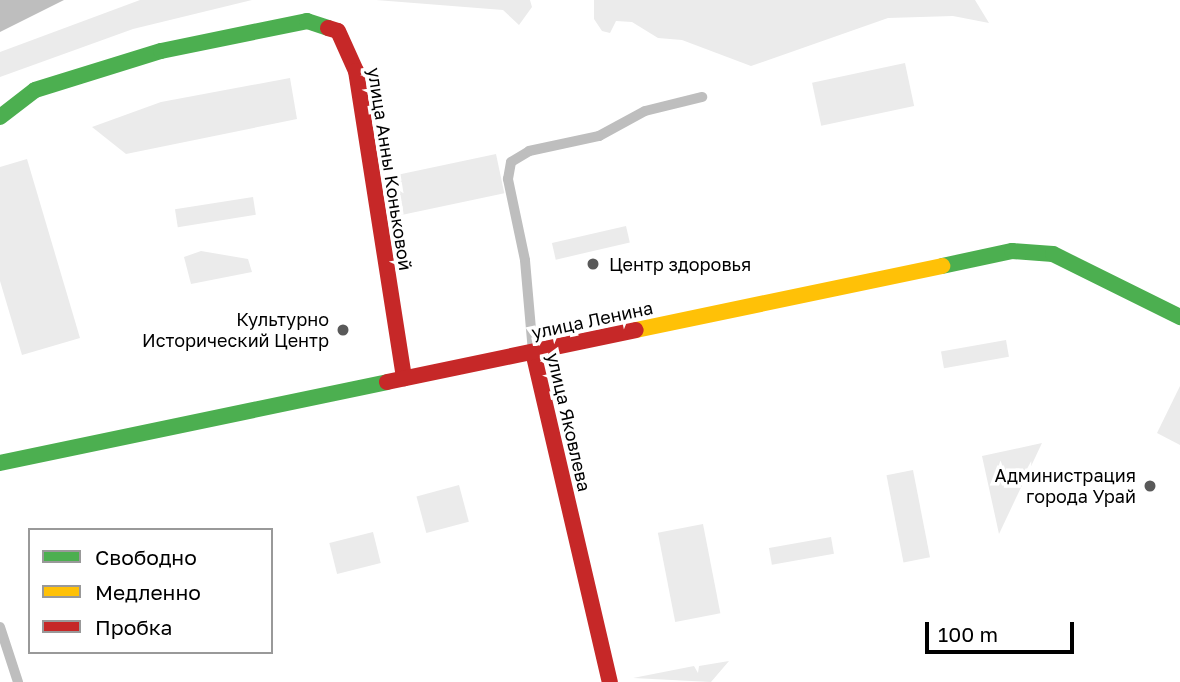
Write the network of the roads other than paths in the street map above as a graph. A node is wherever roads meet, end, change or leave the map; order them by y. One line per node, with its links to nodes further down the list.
1 (702, 97): 4 (street, улица Яковлева)
2 (0, 117): 5 (main road, улица Анны Коньковой)
3 (1180, 317): 4 (main road, улица Ленина)
4 (533, 352): 5 (main road, улица Ленина); 9 (main road, улица Яковлева)
5 (404, 378): 6 (main road, улица Ленина)
6 (0, 463)
7 (0, 627): 8 (street)
8 (18, 682)
9 (610, 682)

